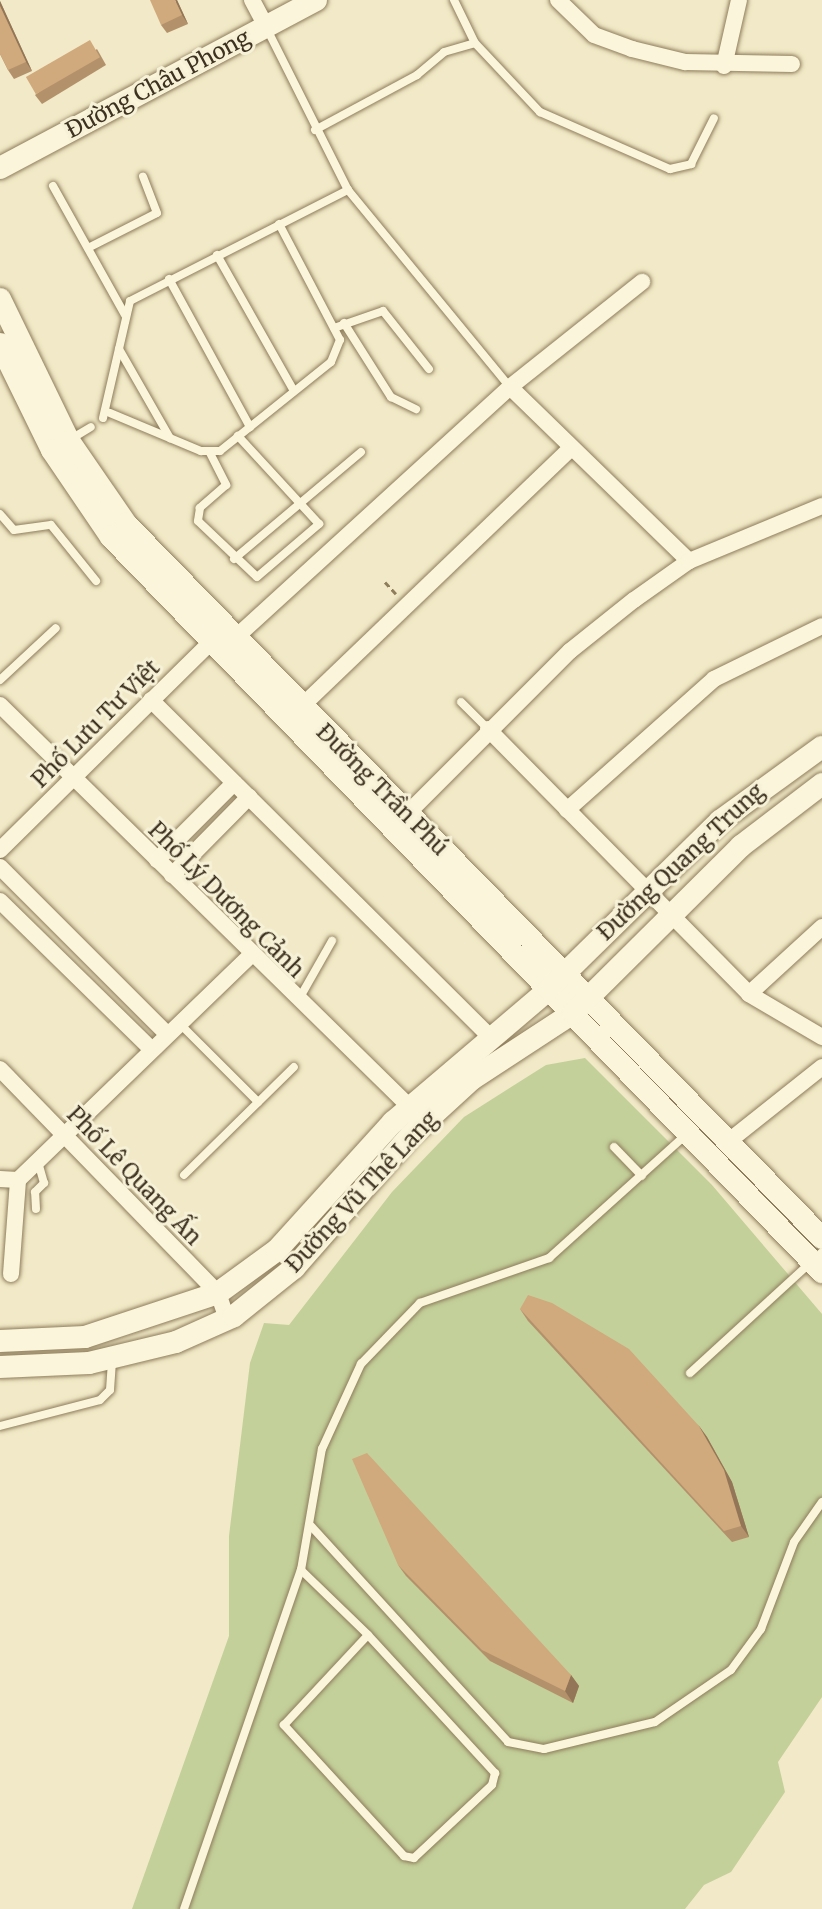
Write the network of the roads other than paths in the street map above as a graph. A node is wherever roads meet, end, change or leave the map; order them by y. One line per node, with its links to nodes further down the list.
1 (252, 0): 6 (street)
2 (316, 0): 6 (main road, Đường Châu Phong)
3 (454, 0): 7 (lane)
4 (558, 0): 9 (street)
5 (739, 0): 9 (street)
6 (266, 26): 11 (lane); 12 (main road, Đường Châu Phong)
7 (475, 43): 10 (lane); 11 (lane)
8 (792, 64): 9 (street)
9 (724, 66)
10 (714, 118)
11 (315, 130): 15 (lane)
12 (0, 168)
13 (143, 177): 17 (lane)
14 (53, 186): 17 (lane)
15 (348, 190): 16 (lane); 28 (lane)
16 (279, 224): 18 (lane); 24 (lane)
17 (88, 248): 22 (lane)
18 (217, 255): 19 (lane); 29 (lane)
19 (169, 279): 22 (lane); 32 (lane)
20 (642, 282): 28 (street, Phố Lưu Tư Việt)
21 (0, 299): 35 (main road, Đường Trần Phú)
22 (125, 315): 26 (lane)
23 (344, 323): 24 (lane); 27 (lane); 30 (lane)
24 (334, 328): 29 (lane)
25 (0, 344): 35 (main road, Đường Trần Phú)
26 (118, 347): 34 (lane); 34 (lane)
27 (429, 369)
28 (510, 387): 36 (street); 47 (street, Phố Lưu Tư Việt)
29 (294, 391): 32 (lane)
30 (416, 409)
31 (91, 427): 35 (lane)
32 (250, 427): 33 (lane)
33 (238, 436): 38 (lane); 39 (lane)
34 (170, 439): 38 (lane)
35 (60, 446): 47 (main road, Đường Trần Phú)
36 (571, 448): 43 (street); 52 (street)
37 (361, 452): 39 (lane)
38 (210, 453): 42 (lane)
39 (301, 503): 42 (lane); 42 (lane)
40 (822, 506): 43 (street)
41 (0, 514): 44 (lane)
42 (234, 559)
43 (689, 561): 53 (street)
44 (96, 581)
45 (822, 626): 59 (street)
46 (56, 628): 48 (lane)
47 (223, 637): 49 (street, Phố Lưu Tư Việt); 52 (main road, Đường Trần Phú); 71 (main road, Đường Trần Phú)
48 (0, 680)
49 (151, 700): 55 (street, Phố Lưu Tư Việt); 56 (street)
50 (461, 702): 53 (lane)
51 (0, 705): 55 (street, Phố Lý Dương Cảnh)
52 (301, 707): 60 (main road, Đường Trần Phú)
53 (488, 729): 59 (street); 60 (street)
54 (822, 747): 65 (main road, Đường Quang Trung)
55 (73, 777): 61 (street, Phố Lưu Tư Việt); 62 (street, Phố Lý Dương Cảnh)
56 (234, 783): 58 (street); 62 (street)
57 (822, 784): 67 (main road, Đường Quang Trung)
58 (249, 797): 64 (street); 76 (street)
59 (567, 810): 65 (street)
60 (406, 815): 71 (main road, Đường Trần Phú)
61 (0, 850)
62 (157, 860): 64 (street, Phố Lý Dương Cảnh)
63 (0, 867): 75 (street)
64 (172, 875): 70 (street, Phố Lý Dương Cảnh)
65 (644, 893): 67 (street); 71 (main road, Đường Quang Trung)
66 (0, 901): 78 (street)
67 (668, 917): 72 (street); 74 (main road, Đường Quang Trung)
68 (822, 927): 72 (street)
69 (332, 941): 73 (lane)
70 (249, 957): 73 (street, Phố Lý Dương Cảnh); 75 (street)
71 (557, 982): 74 (main road, Đường Trần Phú); 76 (main road, Đường Vũ Thê Lang)
72 (749, 994): 77 (street)
73 (296, 1003): 83 (street, Phố Lý Dương Cảnh)
74 (581, 1005): 83 (main road, Đường Vũ Thê Lang); 84 (main road, Đường Trần Phú); 86 (main road, Đường Trần Phú)
75 (173, 1028): 78 (street); 82 (lane)
76 (490, 1037): 83 (main road, Đường Vũ Thê Lang)
77 (822, 1037)
78 (151, 1049): 85 (street)
79 (294, 1067): 82 (lane)
80 (822, 1067): 86 (street)
81 (0, 1069): 85 (street, Phố Lê Quang Ấn)
82 (258, 1102): 89 (lane)
83 (417, 1114): 97 (main road, Đường Vũ Thê Lang); 98 (main road, Đường Vũ Thê Lang)
84 (689, 1133): 90 (lane); 95 (main road, Đường Trần Phú)
85 (64, 1134): 88 (street); 97 (street, Phố Lê Quang Ấn)
86 (729, 1141): 94 (main road, Đường Trần Phú)
87 (614, 1147): 90 (lane)
88 (38, 1161): 92 (street); 93 (lane)
89 (184, 1175)
90 (642, 1176): 105 (lane)
91 (0, 1179): 92 (street)
92 (18, 1180): 96 (street)
93 (36, 1209)
94 (822, 1238)
95 (819, 1262): 102 (lane)
96 (11, 1274)
97 (218, 1293): 98 (street, Phố Lê Quang Ấn); 99 (main road, Đường Vũ Thê Lang)
98 (227, 1319): 100 (main road, Đường Vũ Thê Lang)
99 (0, 1341)
100 (112, 1357): 101 (main road, Đường Vũ Thê Lang); 103 (lane)
101 (0, 1367)
102 (690, 1373)
103 (0, 1426)
104 (822, 1502): 105 (lane)
105 (311, 1526): 106 (lane)
106 (301, 1570): 107 (lane); 108 (lane)
107 (368, 1635): 107 (lane)
108 (184, 1909)

